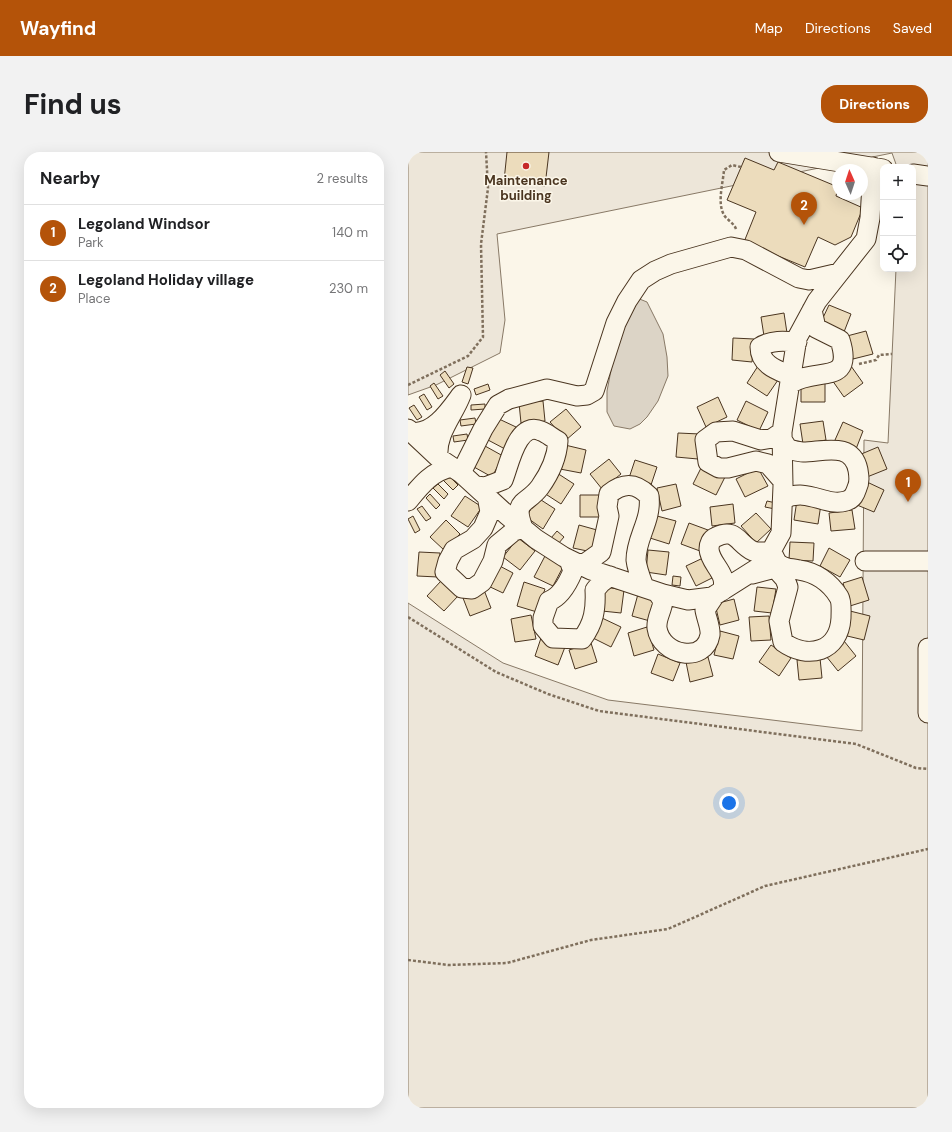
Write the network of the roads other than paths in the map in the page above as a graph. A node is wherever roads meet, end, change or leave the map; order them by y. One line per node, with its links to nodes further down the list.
1 (779, 152): 2 (lane)
2 (878, 168): 5 (lane)
3 (916, 174): 4 (lane)
4 (928, 176)
5 (839, 273): 6 (lane); 7 (lane)
6 (799, 278): 7 (lane); 12 (lane)
7 (811, 311): 8 (lane); 9 (lane)
8 (797, 342): 9 (lane); 9 (lane)
9 (791, 380): 11 (lane)
10 (410, 431): 12 (lane); 12 (lane)
11 (783, 436): 13 (lane); 13 (lane); 13 (lane)
12 (444, 460): 14 (lane); 15 (lane); 16 (lane)
13 (783, 490): 18 (lane)
14 (481, 491): 17 (lane); 17 (lane); 17 (lane)
15 (408, 493)
16 (408, 501)
17 (523, 528): 21 (lane)
18 (772, 550): 22 (lane); 22 (lane); 25 (lane)
19 (865, 561): 20 (lane)
20 (928, 561)
21 (574, 562): 23 (lane); 23 (lane); 24 (lane)
22 (748, 575): 25 (lane)
23 (610, 576): 24 (lane)
24 (651, 590): 25 (lane); 25 (lane)
25 (719, 593)
26 (928, 648): 27 (lane)
27 (928, 714)

